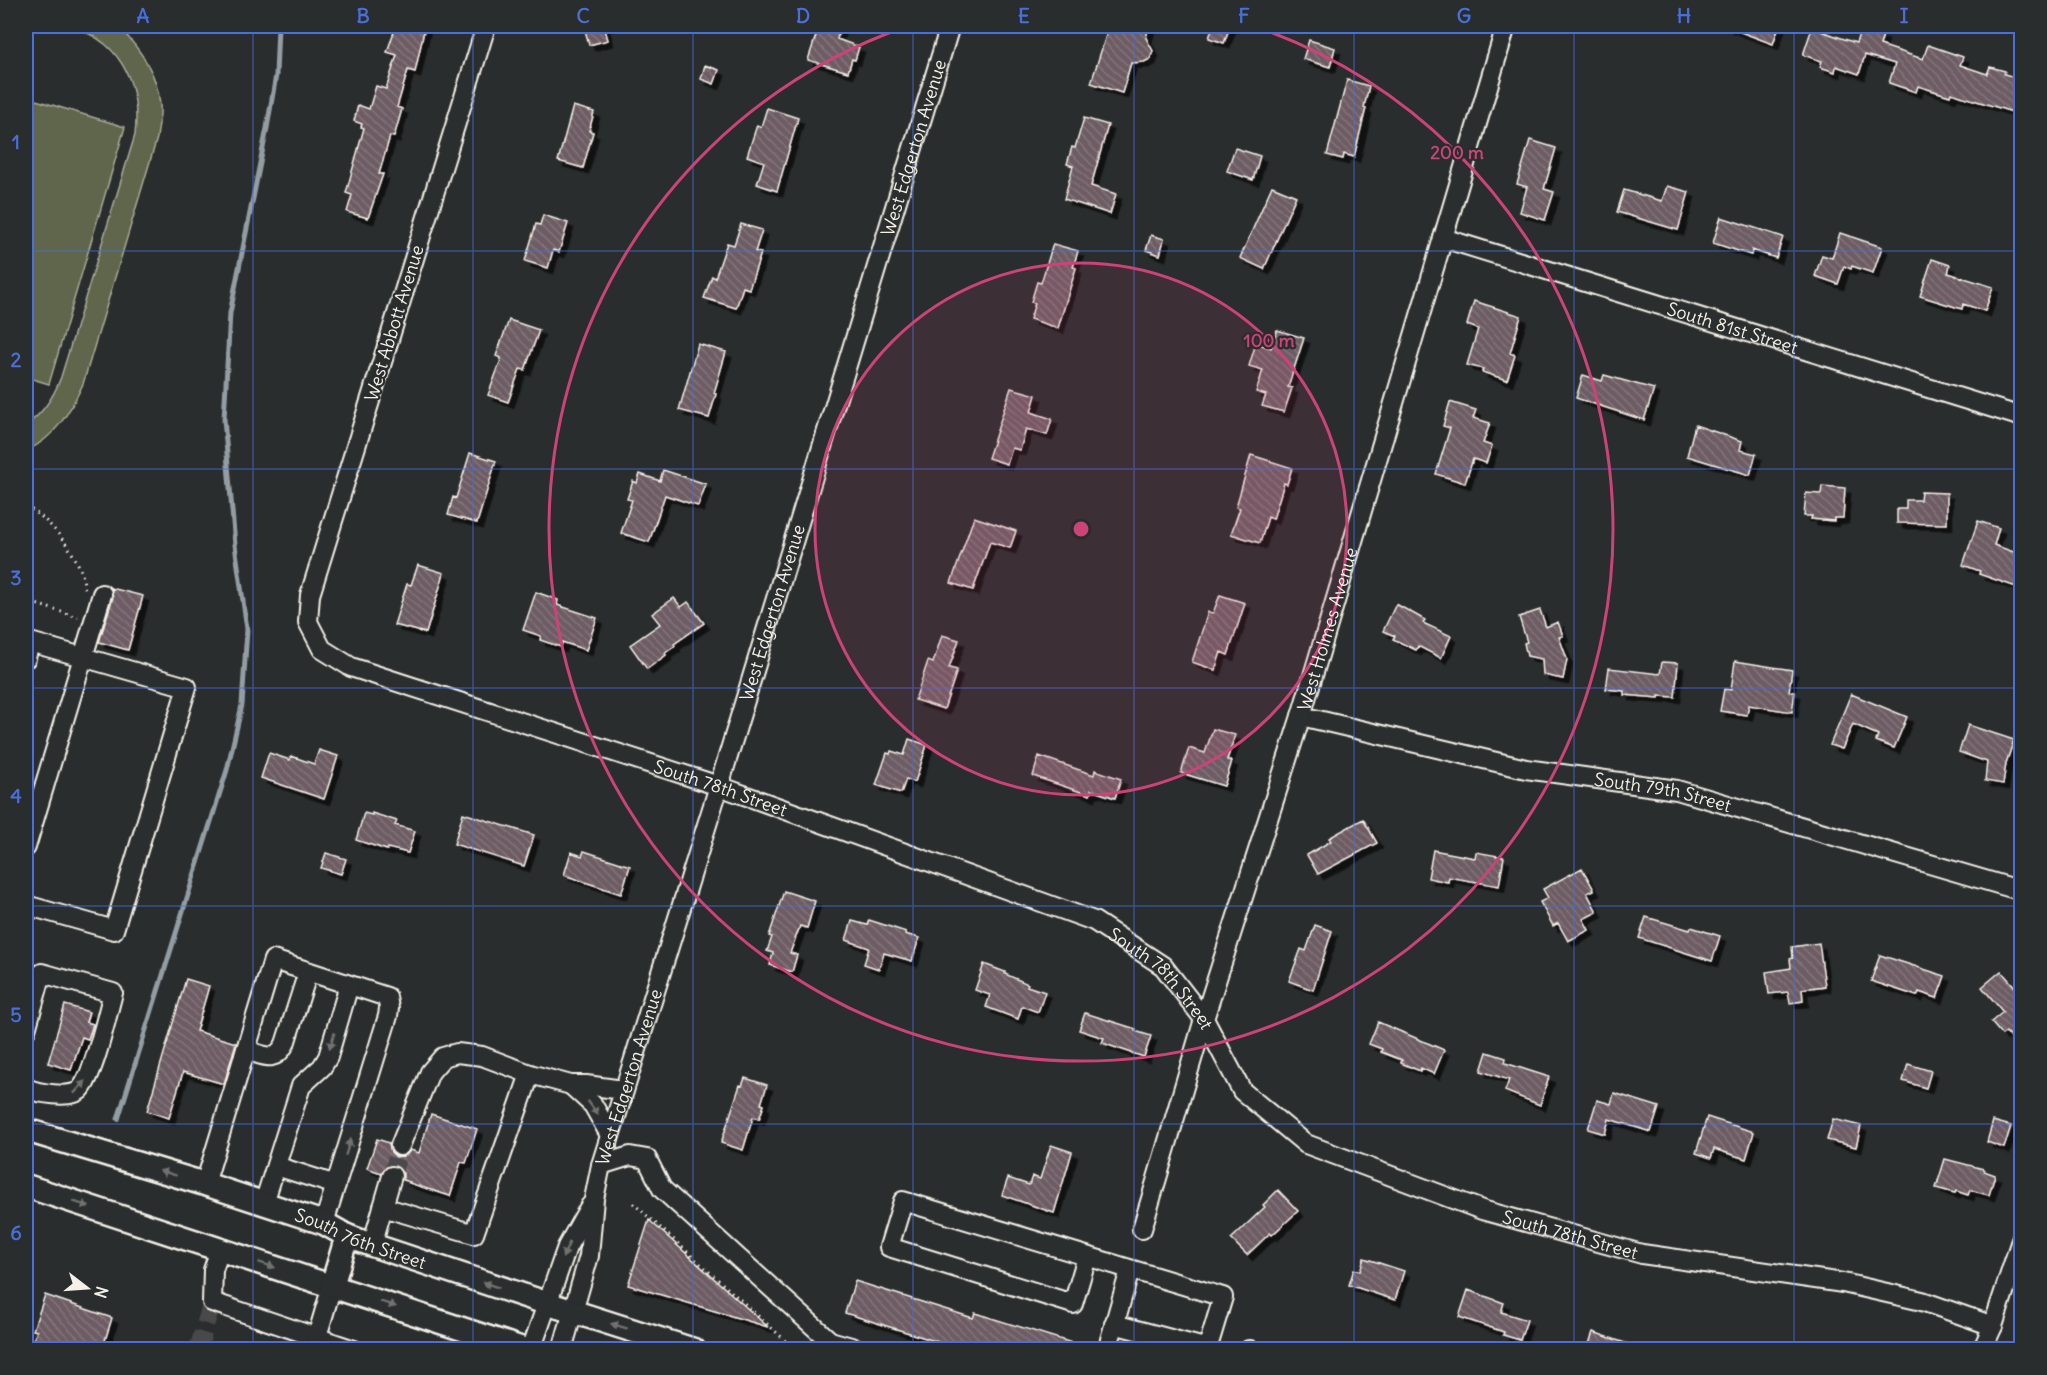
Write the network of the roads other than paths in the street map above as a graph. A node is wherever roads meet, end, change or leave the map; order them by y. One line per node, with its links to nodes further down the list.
1 (486, 26): 7 (street, West Abbott Avenue)
2 (950, 26): 11 (street, West Edgerton Avenue)
3 (1506, 26): 4 (street, West Holmes Avenue)
4 (1443, 238): 5 (street, South 81st Street); 10 (street, West Holmes Avenue)
5 (2022, 417)
6 (102, 594): 9 (street)
7 (308, 622): 11 (street, South 78th Street)
8 (26, 658): 9 (street)
9 (82, 658): 12 (street); 14 (street)
10 (1301, 716): 13 (street, South 79th Street); 18 (street, West Holmes Avenue)
11 (720, 786): 18 (street, South 78th Street); 24 (street, West Edgerton Avenue)
12 (27, 835)
13 (2022, 891)
14 (26, 905)
15 (34, 971): 19 (street); 23 (street, one-way to 15)
16 (308, 972): 17 (street); 20 (street); 20 (street)
17 (349, 985): 29 (street, one-way to 29); 32 (street, one-way to 17)
18 (1204, 1019): 38 (street, West Holmes Avenue); 49 (street, South 78th Street)
19 (26, 1030)
20 (246, 1050): 31 (street)
21 (530, 1074): 22 (street); 27 (street); 36 (street)
22 (571, 1085): 24 (street); 26 (street, one-way to 26)
23 (26, 1088)
24 (623, 1090): 26 (street, West Edgerton Avenue)
25 (26, 1130): 31 (main road, South 76th Street, one-way to 25)
26 (610, 1135): 28 (street, West Edgerton Avenue)
27 (400, 1146)
28 (600, 1165): 34 (street, West Edgerton Avenue); 51 (street)
29 (276, 1166): 32 (street); 35 (street)
30 (392, 1176): 36 (street)
31 (205, 1184): 35 (main road, South 76th Street)
32 (336, 1185): 37 (street)
33 (26, 1186): 42 (main road, one-way to 42)
34 (594, 1199): 46 (street, West Edgerton Avenue, one-way to 46); 47 (street, West Edgerton Avenue)
35 (264, 1203): 37 (main road, South 76th Street)
36 (383, 1207): 41 (street)
37 (324, 1223): 39 (main road, South 76th Street)
38 (1142, 1229)
39 (347, 1236): 41 (main road, South 76th Street); 45 (main road)
40 (2022, 1237): 49 (street)
41 (372, 1245): 46 (main road, South 76th Street, one-way to 41)
42 (220, 1250): 45 (main road, one-way to 45); 50 (street)
43 (1087, 1257): 43 (street); 44 (street)
44 (1130, 1270): 48 (street); 53 (street)
45 (332, 1286): 50 (street); 55 (main road, one-way to 55)
46 (546, 1303): 47 (main road, South 76th Street); 56 (street, West Edgerton Avenue)
47 (574, 1311): 57 (street, West Edgerton Avenue); 58 (main road, South 76th Street, one-way to 47)
48 (1114, 1324): 53 (street); 60 (street)
49 (1993, 1326): 52 (street)
50 (315, 1343): 54 (street)
51 (830, 1345): 59 (street)
52 (1986, 1348)
53 (1207, 1349)
54 (354, 1350)
55 (526, 1350)
56 (531, 1350)
57 (562, 1350)
58 (694, 1350)
59 (862, 1350)
60 (1107, 1350)

